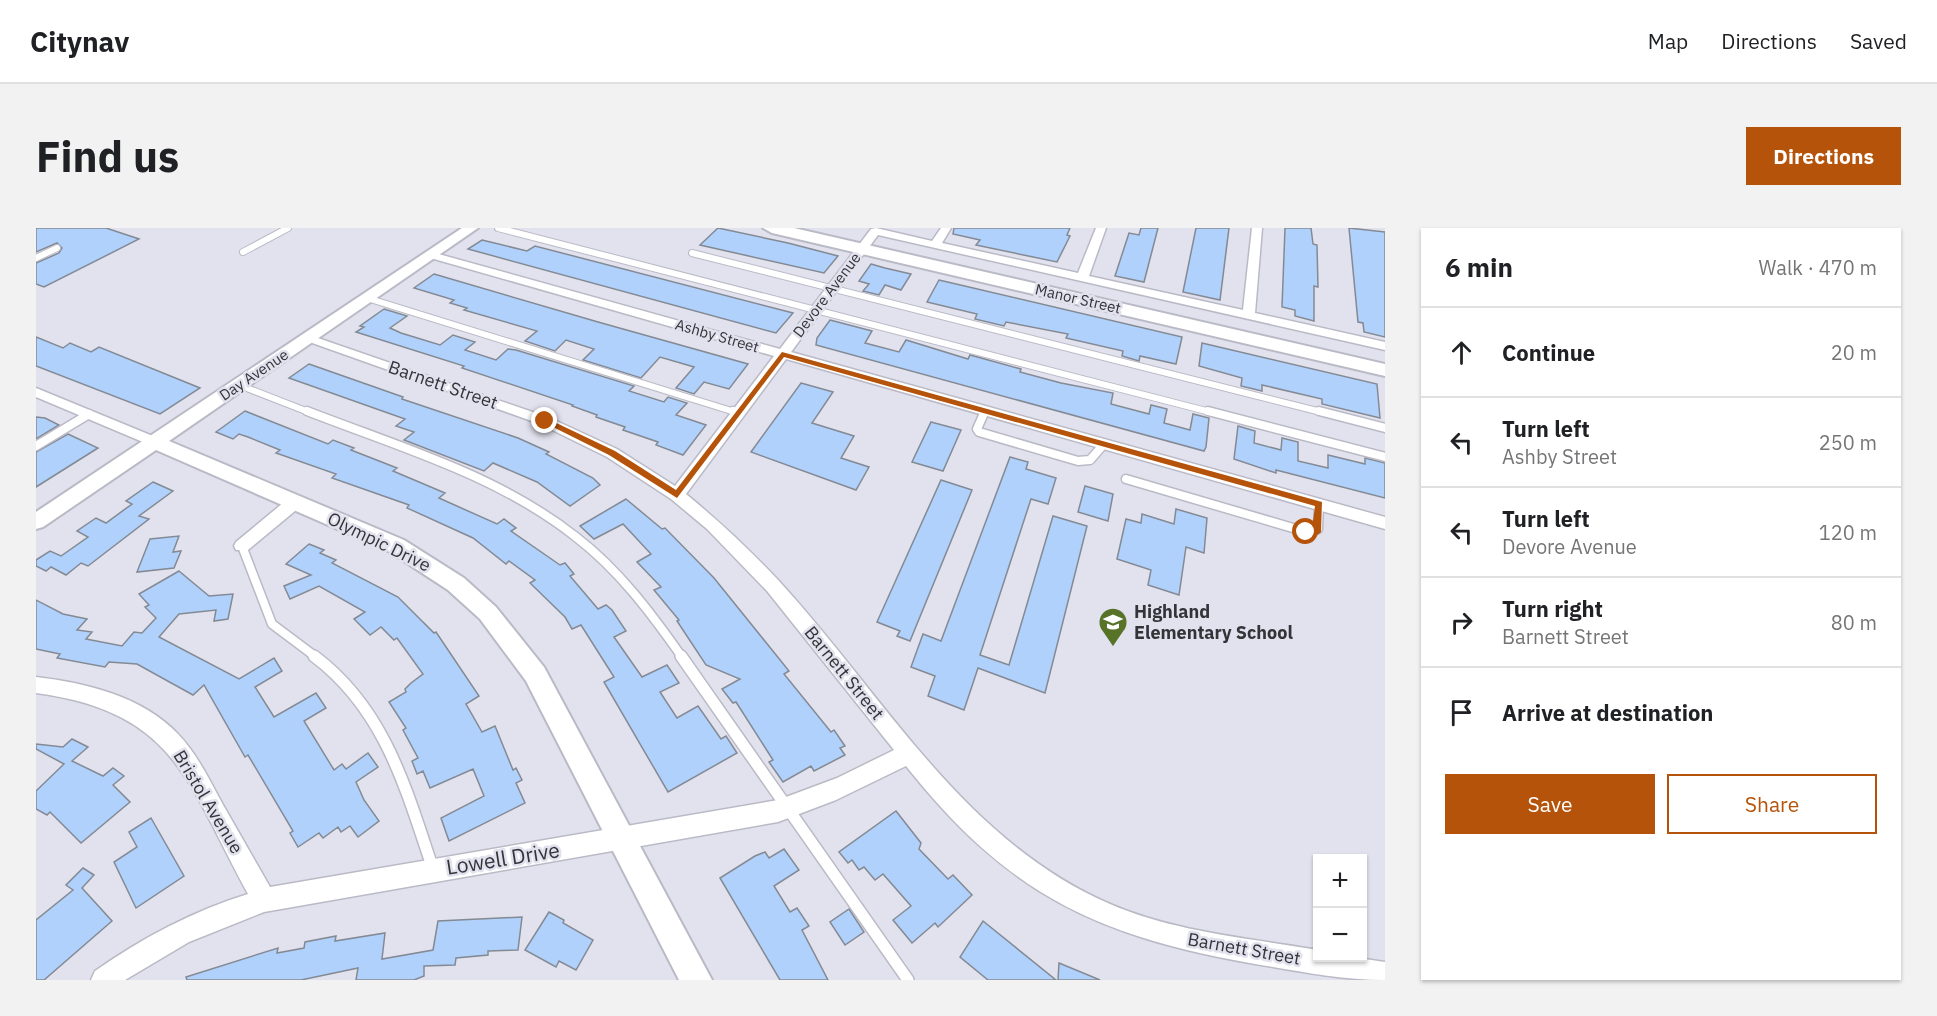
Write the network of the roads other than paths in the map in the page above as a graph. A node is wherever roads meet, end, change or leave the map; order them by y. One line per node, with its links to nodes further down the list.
1 (288, 228): 12 (lane)
2 (471, 228): 14 (street, Day Avenue)
3 (498, 228): 19 (lane)
4 (772, 228): 9 (main road, Manor Street)
5 (825, 228): 9 (main road, Manor Street)
6 (946, 228): 10 (street)
7 (1101, 228): 16 (street)
8 (1257, 228): 20 (street)
9 (867, 237): 10 (street); 17 (street, Devore Avenue); 24 (main road, Manor Street); 25 (main road, Manor Street)
10 (935, 245): 16 (street)
11 (57, 248): 15 (lane)
12 (243, 252)
13 (692, 253): 17 (lane)
14 (431, 255): 18 (street, Day Avenue); 23 (street, Ashby Street)
15 (36, 258)
16 (1082, 279): 20 (street)
17 (832, 288): 19 (street, Devore Avenue); 31 (lane)
18 (367, 298): 21 (street, Day Avenue); 29 (lane)
19 (815, 310): 23 (street, Devore Avenue); 35 (lane)
20 (1249, 316): 22 (street)
21 (307, 339): 26 (street, Day Avenue); 37 (street, Barnett Street)
22 (1385, 346)
23 (782, 354): 28 (street, Ashby Street); 29 (street, Devore Avenue)
24 (1385, 356)
25 (1385, 370)
26 (239, 385): 32 (street, Day Avenue); 45 (lane)
27 (36, 392): 30 (street, Olympic Drive)
28 (985, 411): 33 (street, Ashby Street); 33 (lane)
29 (738, 412): 37 (street, Devore Avenue)
30 (89, 414): 32 (street, Olympic Drive); 34 (lane)
31 (1385, 428)
32 (155, 442): 38 (street, Olympic Drive); 40 (street, Day Avenue)
33 (1104, 444): 39 (street, Ashby Street)
34 (36, 446)
35 (1385, 457)
36 (1126, 479): 39 (lane)
37 (677, 495): 44 (street, Barnett Street)
38 (295, 502): 42 (street); 46 (street, Olympic Drive)
39 (1319, 504): 41 (street, Ashby Street)
40 (36, 522)
41 (1385, 523)
42 (242, 546): 47 (lane)
43 (36, 685): 48 (street, Bristol Avenue)
44 (909, 753): 45 (street, Lowell Drive); 49 (street, Barnett Street)
45 (788, 808): 46 (street, Lowell Drive); 52 (lane)
46 (624, 839): 47 (street, Lowell Drive); 51 (street, Olympic Drive)
47 (433, 870): 48 (street, Lowell Drive)
48 (264, 900): 50 (street, Lowell Drive)
49 (1385, 975)
50 (104, 980)
51 (696, 980)
52 (908, 980)

